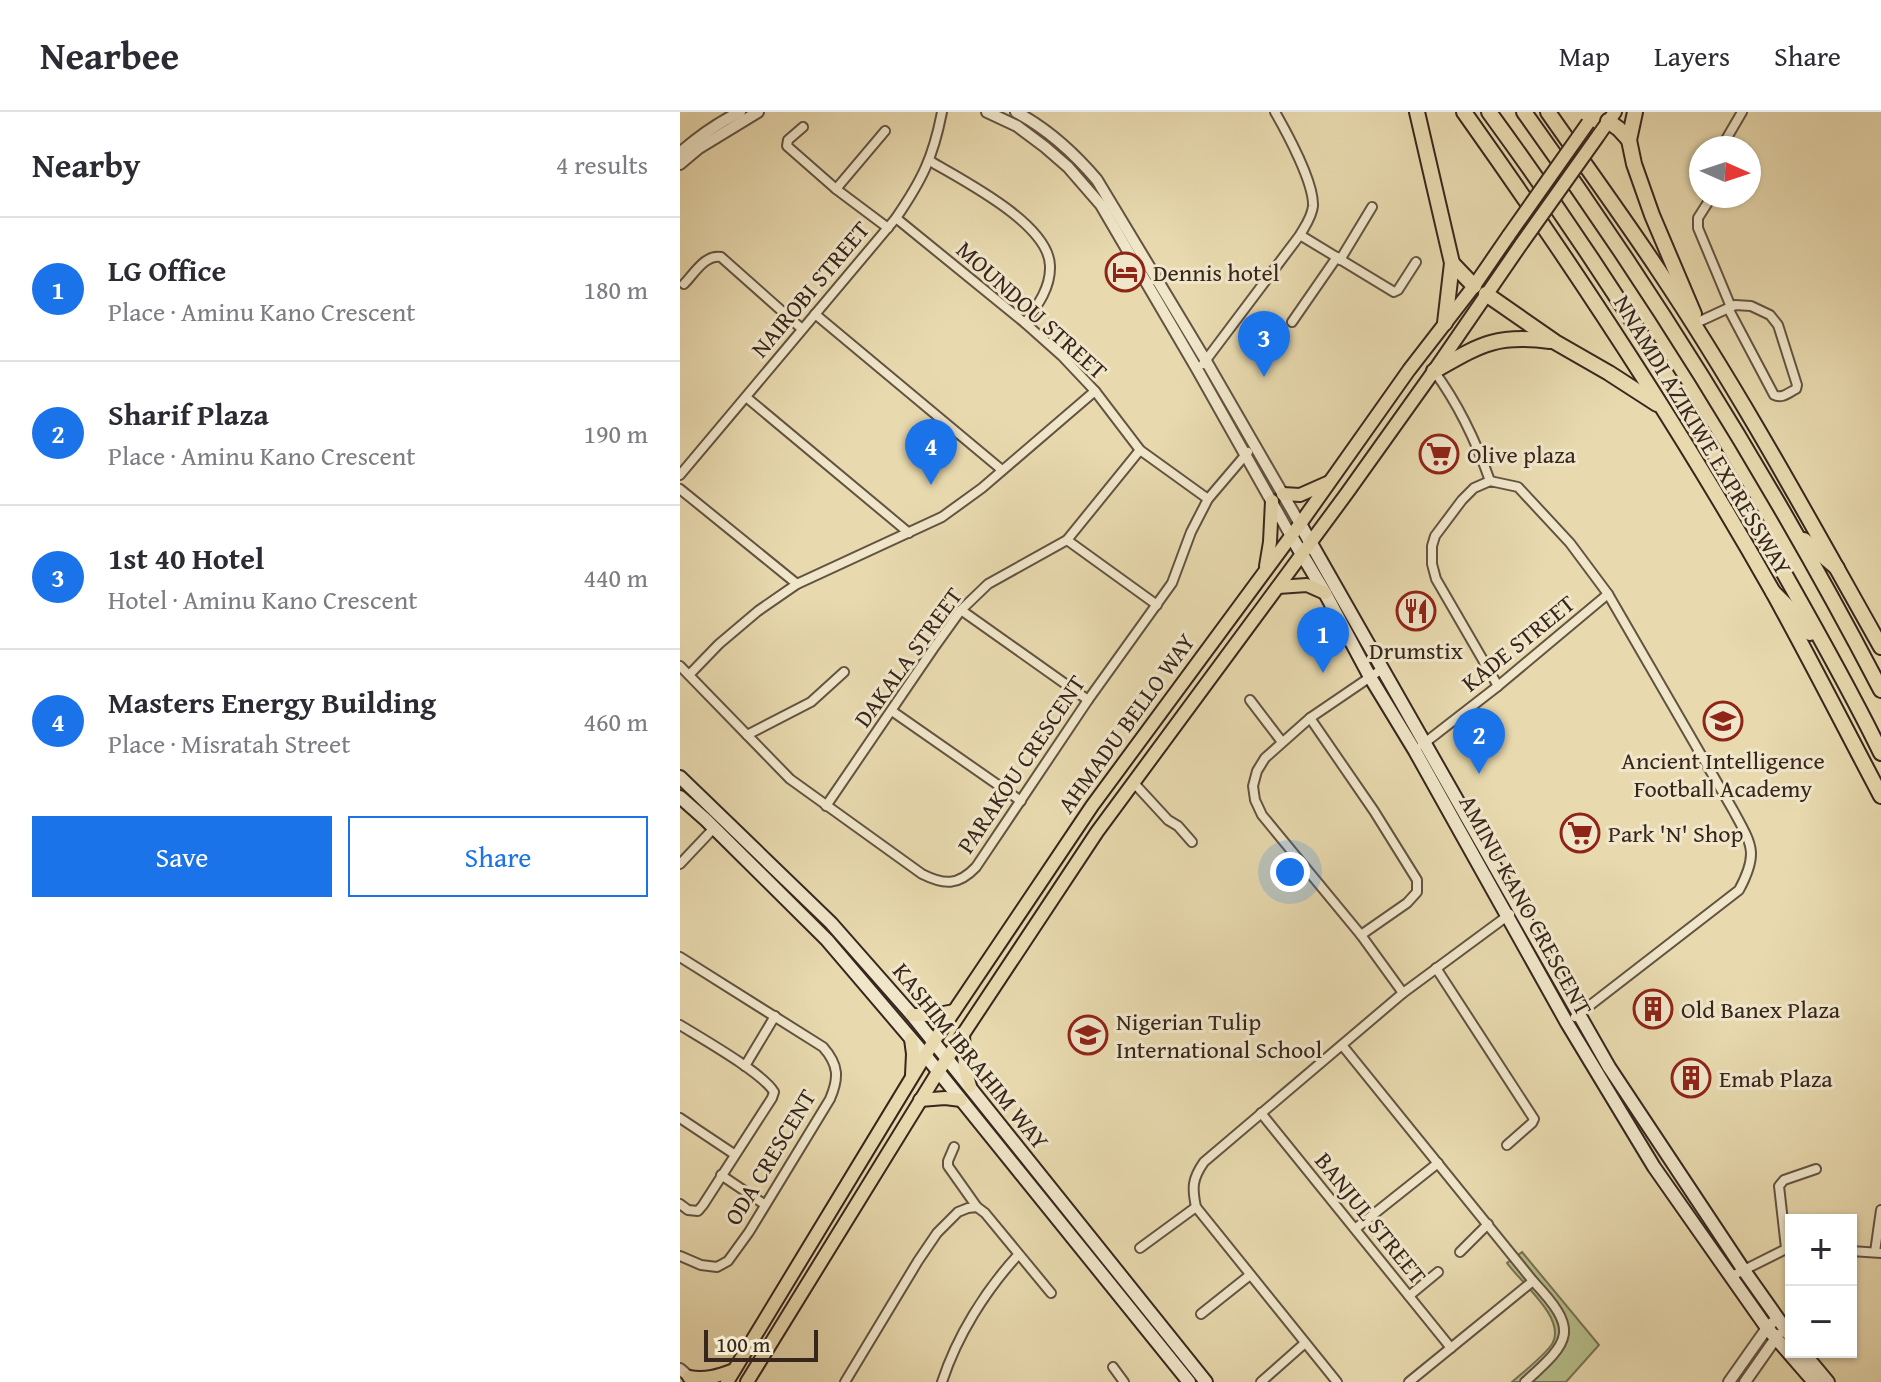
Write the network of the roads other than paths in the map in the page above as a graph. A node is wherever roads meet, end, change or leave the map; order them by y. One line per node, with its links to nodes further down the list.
1 (740, 112): 21 (street)
2 (758, 112): 23 (street)
3 (942, 112): 22 (street, NAIROBI STREET)
4 (987, 112): 16 (street, AMINU KANO CRESCENT)
5 (1275, 112): 29 (street)
6 (1417, 112): 32 (highway)
7 (1464, 112): 48 (highway, NNAMDI AZIKIWE EXPRESSWAY)
8 (1489, 112): 76 (highway, NNAMDI AZIKIWE EXPRESSWAY)
9 (1524, 112): 60 (highway, NNAMDI AZIKIWE EXPRESSWAY)
10 (1548, 112): 40 (highway, NNAMDI AZIKIWE EXPRESSWAY)
11 (1635, 112): 20 (highway)
12 (1742, 112): 19 (street)
13 (1021, 113): 16 (street); 43 (street)
14 (1612, 116): 20 (highway); 34 (main road, AHMADU BELLO WAY, bridge)
15 (1591, 117): 34 (main road, AHMADU BELLO WAY, bridge)
16 (1017, 126): 44 (street, AMINU KANO CRESCENT)
17 (803, 127): 24 (street)
18 (885, 131): 24 (street)
19 (1728, 136)
20 (1629, 140): 40 (highway)
21 (680, 153)
22 (930, 161): 27 (street, NAIROBI STREET); 38 (street)
23 (680, 164)
24 (836, 189): 28 (street)
25 (1372, 207): 30 (street)
26 (1704, 208): 35 (street)
27 (896, 218): 28 (street, NAIROBI STREET); 38 (street, MOUNDOU STREET)
28 (888, 228): 36 (street, NAIROBI STREET)
29 (1300, 235): 30 (street); 43 (street)
30 (1339, 258): 31 (street); 37 (street)
31 (1416, 262)
32 (1452, 263): 34 (highway); 39 (highway)
33 (684, 284): 41 (street)
34 (1480, 290): 39 (main road, AHMADU BELLO WAY); 42 (highway); 45 (main road, AHMADU BELLO WAY)
35 (1729, 307): 35 (street); 40 (street)
36 (815, 314): 41 (street, NAIROBI STREET); 52 (street)
37 (1292, 322)
38 (1025, 323): 46 (street, MOUNDOU STREET)
39 (1445, 323): 55 (main road, AHMADU BELLO WAY)
40 (1697, 328): 66 (highway, NNAMDI AZIKIWE EXPRESSWAY)
41 (802, 329): 47 (street, NAIROBI STREET)
42 (1555, 342): 45 (highway); 48 (highway)
43 (1206, 361): 44 (street); 49 (street)
44 (1197, 369): 51 (street, AMINU KANO CRESCENT)
45 (1434, 371): 54 (street); 64 (main road, AHMADU BELLO WAY)
46 (1095, 391): 50 (street, MOUNDOU STREET); 52 (street)
47 (746, 397): 53 (street, NAIROBI STREET); 61 (street)
48 (1663, 408): 70 (highway, NNAMDI AZIKIWE EXPRESSWAY)
49 (1254, 446): 51 (street, PARAKOU CRESCENT); 57 (street)
50 (1140, 450): 58 (street, MOUNDOU STREET); 63 (street, DAKALA STREET)
51 (1244, 455): 57 (street, AMINU KANO CRESCENT); 58 (street, PARAKOU CRESCENT)
52 (1002, 470): 61 (street)
53 (680, 475)
54 (1490, 481): 72 (street); 82 (street)
55 (1330, 482): 57 (main road); 59 (main road, AHMADU BELLO WAY)
56 (680, 489): 68 (street)
57 (1277, 498): 59 (street); 62 (street, AMINU KANO CRESCENT); 67 (main road)
58 (1208, 499): 73 (street, PARAKOU CRESCENT)
59 (1300, 524): 62 (main road, AHMADU BELLO WAY); 64 (main road, AMINU KANO CRESCENT)
60 (1794, 532): 66 (highway); 83 (highway, NNAMDI AZIKIWE EXPRESSWAY)
61 (909, 533): 68 (street)
62 (1291, 536): 65 (main road, AMINU KANO CRESCENT); 67 (main road, AHMADU BELLO WAY)
63 (1067, 540): 73 (street); 74 (street, DAKALA STREET)
64 (1314, 548): 65 (main road, AHMADU BELLO WAY); 78 (main road, AMINU KANO CRESCENT)
65 (1303, 554): 69 (main road, AHMADU BELLO WAY); 71 (main road, AMINU KANO CRESCENT)
66 (1837, 568): 75 (highway, NNAMDI AZIKIWE EXPRESSWAY)
67 (1265, 570): 107 (main road, AHMADU BELLO WAY)
68 (797, 584): 80 (street)
69 (1278, 587): 71 (main road); 93 (main road, AHMADU BELLO WAY)
70 (1773, 592): 76 (highway); 94 (highway, NNAMDI AZIKIWE EXPRESSWAY)
71 (1325, 593): 81 (main road, AMINU KANO CRESCENT)
72 (1608, 594): 82 (street, KADE STREET); 108 (street)
73 (1157, 605): 84 (street, PARAKOU CRESCENT)
74 (961, 610): 84 (street); 86 (street, DAKALA STREET)
75 (1881, 647)
76 (1830, 655): 91 (highway, NNAMDI AZIKIWE EXPRESSWAY)
77 (680, 666): 80 (street, PARAKOU CRESCENT)
78 (1382, 669): 81 (street); 90 (main road, AMINU KANO CRESCENT)
79 (844, 672): 88 (street)
80 (689, 675): 88 (street, PARAKOU CRESCENT)
81 (1370, 677): 87 (street); 90 (main road, AMINU KANO CRESCENT)
82 (1498, 686): 90 (street, KADE STREET)
83 (1881, 690)
84 (1088, 700): 96 (street, PARAKOU CRESCENT)
85 (1250, 700): 89 (street)
86 (892, 711): 96 (street); 97 (street, DAKALA STREET)
87 (1310, 718): 89 (street); 103 (street)
88 (747, 735): 97 (street, PARAKOU CRESCENT)
89 (1282, 742): 103 (street)
90 (1420, 747): 101 (main road, AMINU KANO CRESCENT); 102 (main road, AMINU KANO CRESCENT)
91 (1881, 753)
92 (680, 777): 109 (main road, KASHIM IBRAHIM WAY)
93 (1133, 782): 99 (street); 113 (main road, AHMADU BELLO WAY)
94 (1881, 796)
95 (680, 797): 98 (main road, KASHIM IBRAHIM WAY)
96 (1021, 801): 97 (street, PARAKOU CRESCENT)
97 (826, 806)
98 (714, 828): 100 (street); 114 (main road, KASHIM IBRAHIM WAY)
99 (1192, 842)
100 (680, 864)
101 (1519, 909): 102 (street); 108 (main road, AMINU KANO CRESCENT)
102 (1507, 916): 105 (street); 111 (main road, AMINU KANO CRESCENT)
103 (1361, 935): 106 (street)
104 (680, 957): 110 (street, ODA CRESCENT)
105 (1436, 968): 106 (street); 127 (street)
106 (1403, 993): 116 (street)
107 (954, 1011): 109 (main road); 115 (main road, AHMADU BELLO WAY)
108 (1579, 1014): 111 (street); 148 (main road, AMINU KANO CRESCENT)
109 (912, 1015): 115 (main road, KASHIM IBRAHIM WAY)
110 (775, 1016): 119 (street); 134 (street, ODA CRESCENT)
111 (1567, 1023): 151 (main road, AMINU KANO CRESCENT)
112 (680, 1025): 119 (street)
113 (963, 1035): 118 (main road, AHMADU BELLO WAY); 122 (main road)
114 (911, 1039): 117 (main road, KASHIM IBRAHIM WAY); 121 (main road)
115 (934, 1041): 117 (main road, AHMADU BELLO WAY); 118 (main road, KASHIM IBRAHIM WAY)
116 (1342, 1045): 125 (street); 130 (street)
117 (925, 1055): 120 (main road, KASHIM IBRAHIM WAY); 121 (main road, AHMADU BELLO WAY)
118 (947, 1058): 120 (main road, AHMADU BELLO WAY); 122 (main road, KASHIM IBRAHIM WAY)
119 (745, 1066): 129 (street)
120 (938, 1072): 123 (main road, AHMADU BELLO WAY); 124 (main road, KASHIM IBRAHIM WAY)
121 (912, 1078): 161 (main road, AHMADU BELLO WAY)
122 (970, 1086): 169 (main road, KASHIM IBRAHIM WAY)
123 (920, 1100): 124 (main road); 164 (main road, AHMADU BELLO WAY)
124 (961, 1100): 168 (main road, KASHIM IBRAHIM WAY)
125 (1261, 1113): 136 (street); 140 (street, BANJUL STREET)
126 (680, 1118): 129 (street)
127 (1507, 1145)
128 (954, 1147): 135 (street)
129 (734, 1154): 132 (street)
130 (1438, 1163): 138 (street); 140 (street)
131 (1816, 1169): 139 (street)
132 (721, 1175): 133 (street); 134 (street)
133 (680, 1204)
134 (764, 1204): 147 (street, ODA CRESCENT)
135 (977, 1207): 146 (street); 165 (street)
136 (1196, 1207): 141 (street); 150 (street)
137 (1881, 1210): 145 (street)
138 (1488, 1224): 144 (street); 152 (street)
139 (1785, 1227)
140 (1355, 1229): 154 (street, BANJUL STREET)
141 (1140, 1248)
142 (1785, 1249): 148 (street)
143 (1857, 1251): 145 (street)
144 (1460, 1252)
145 (1878, 1252)
146 (1018, 1255): 153 (street); 166 (street)
147 (680, 1256)
148 (1743, 1269): 151 (street); 156 (main road, AMINU KANO CRESCENT)
149 (1438, 1272): 154 (street)
150 (1250, 1275): 155 (street); 157 (street)
151 (1730, 1277): 156 (main road, AMINU KANO CRESCENT)
152 (1533, 1281): 158 (street); 173 (street)
153 (1051, 1293)
154 (1409, 1296): 158 (street, BANJUL STREET)
155 (1201, 1314)
156 (1779, 1330): 174 (street); 175 (street); 176 (main road, AMINU KANO CRESCENT)
157 (1305, 1343): 170 (street); 171 (street)
158 (1451, 1348): 172 (street)
159 (1808, 1358): 177 (main road)
160 (1113, 1367): 167 (street)
161 (734, 1370): 162 (main road); 163 (main road, AHMADU BELLO WAY)
162 (688, 1376)
163 (727, 1382)
164 (747, 1382)
165 (845, 1382)
166 (942, 1382)
167 (1124, 1382)
168 (1189, 1382)
169 (1206, 1382)
170 (1261, 1382)
171 (1337, 1382)
172 (1409, 1382)
173 (1525, 1382)
174 (1729, 1382)
175 (1745, 1382)
176 (1814, 1382)
177 (1828, 1382)

